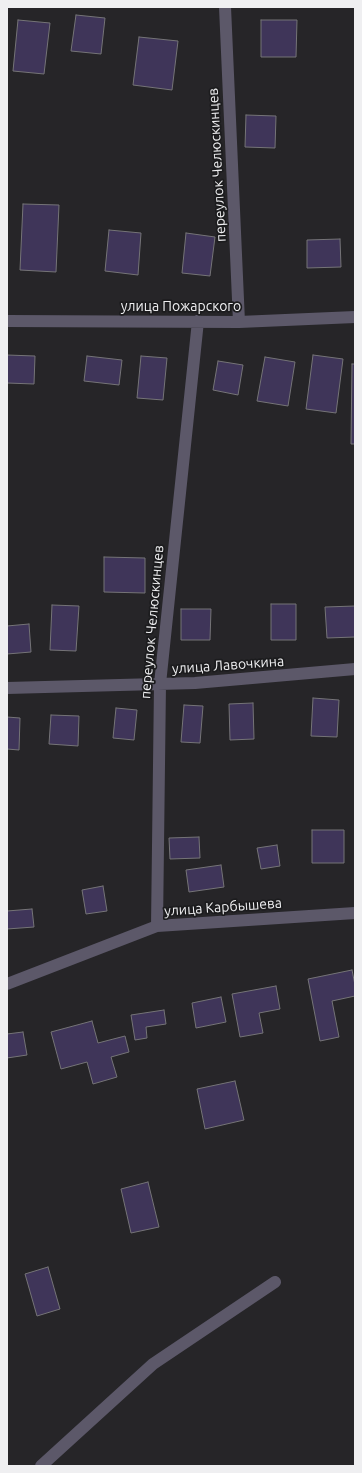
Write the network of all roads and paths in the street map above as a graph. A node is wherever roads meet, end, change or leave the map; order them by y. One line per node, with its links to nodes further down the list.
1 (225, 7): 5 (street, переулок Челюскинцев)
2 (355, 317): 5 (street, улица Пожарского)
3 (7, 320): 4 (street, улица Пожарского)
4 (198, 321): 5 (street, улица Пожарского); 7 (street, переулок Челюскинцев)
5 (239, 322)
6 (355, 669): 7 (street, улица Лавочкина)
7 (160, 684): 8 (street, улица Лавочкина); 10 (street, переулок Челюскинцев)
8 (7, 688)
9 (355, 913): 10 (street, улица Карбышева)
10 (157, 926): 11 (street, улица Карбышева)
11 (7, 984)
12 (275, 1282): 13 (street)
13 (41, 1466)

